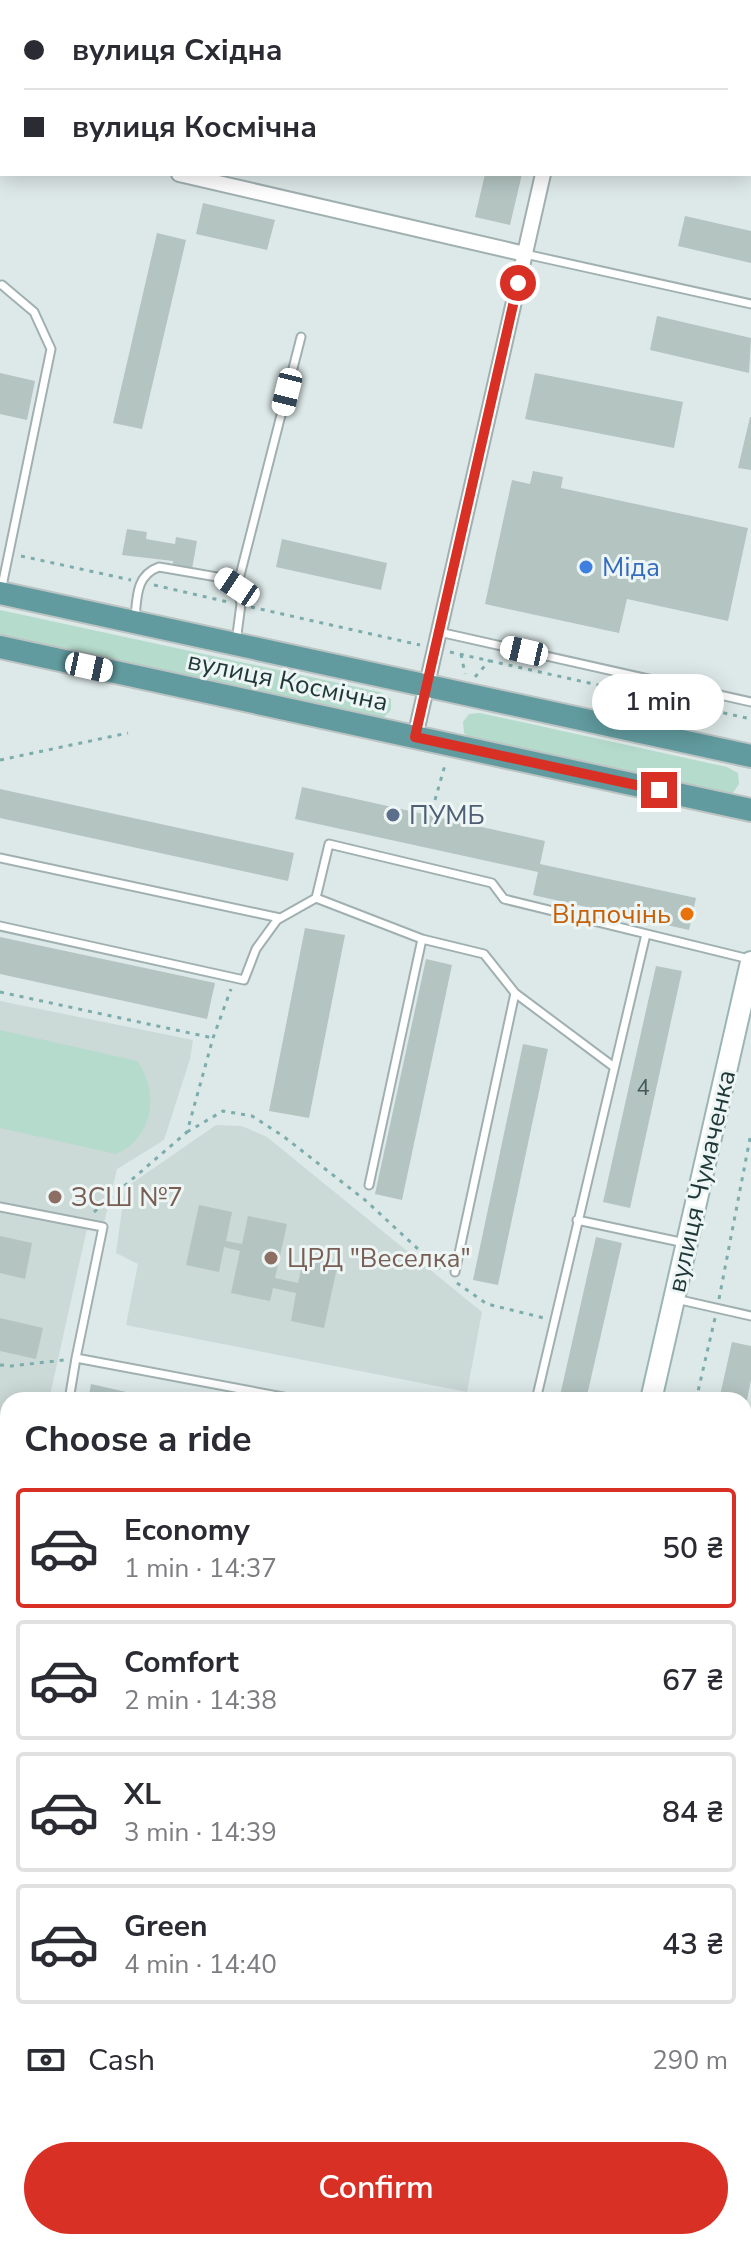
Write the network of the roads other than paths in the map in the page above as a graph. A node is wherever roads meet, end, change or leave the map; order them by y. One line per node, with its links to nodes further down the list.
1 (188, 176): 3 (street)
2 (543, 176): 3 (street)
3 (525, 254): 5 (lane); 10 (street)
4 (2, 285): 8 (lane)
5 (751, 304)
6 (301, 337): 7 (lane)
7 (237, 587): 9 (lane); 11 (lane)
8 (0, 593): 9 (main road, вулиця Космічна)
9 (134, 621): 11 (main road, вулиця Космічна)
10 (439, 632): 13 (street); 14 (lane)
11 (235, 645): 13 (main road, вулиця Космічна)
12 (0, 647): 15 (main road, вулиця Космічна)
13 (426, 686): 15 (street); 16 (main road, вулиця Космічна)
14 (751, 702)
15 (415, 737): 17 (main road, вулиця Космічна)
16 (751, 756)
17 (751, 810)
18 (0, 858): 20 (lane)
19 (316, 898): 20 (lane); 22 (lane); 23 (lane)
20 (281, 918): 21 (lane)
21 (0, 926)
22 (646, 934): 24 (lane); 26 (lane)
23 (422, 939): 25 (lane); 27 (lane)
24 (750, 967): 30 (street, вулиця Чумаченка)
25 (515, 993): 26 (lane); 31 (lane)
26 (614, 1067): 29 (lane)
27 (369, 1185)
28 (0, 1207): 34 (lane)
29 (577, 1220): 30 (lane); 37 (lane)
30 (687, 1243): 32 (street, вулиця Чумаченка)
31 (455, 1272)
32 (674, 1299): 33 (lane); 38 (street, вулиця Чумаченка)
33 (751, 1316)
34 (76, 1358): 35 (lane); 36 (lane)
35 (70, 1392)
36 (257, 1392)
37 (538, 1392)
38 (653, 1392)

